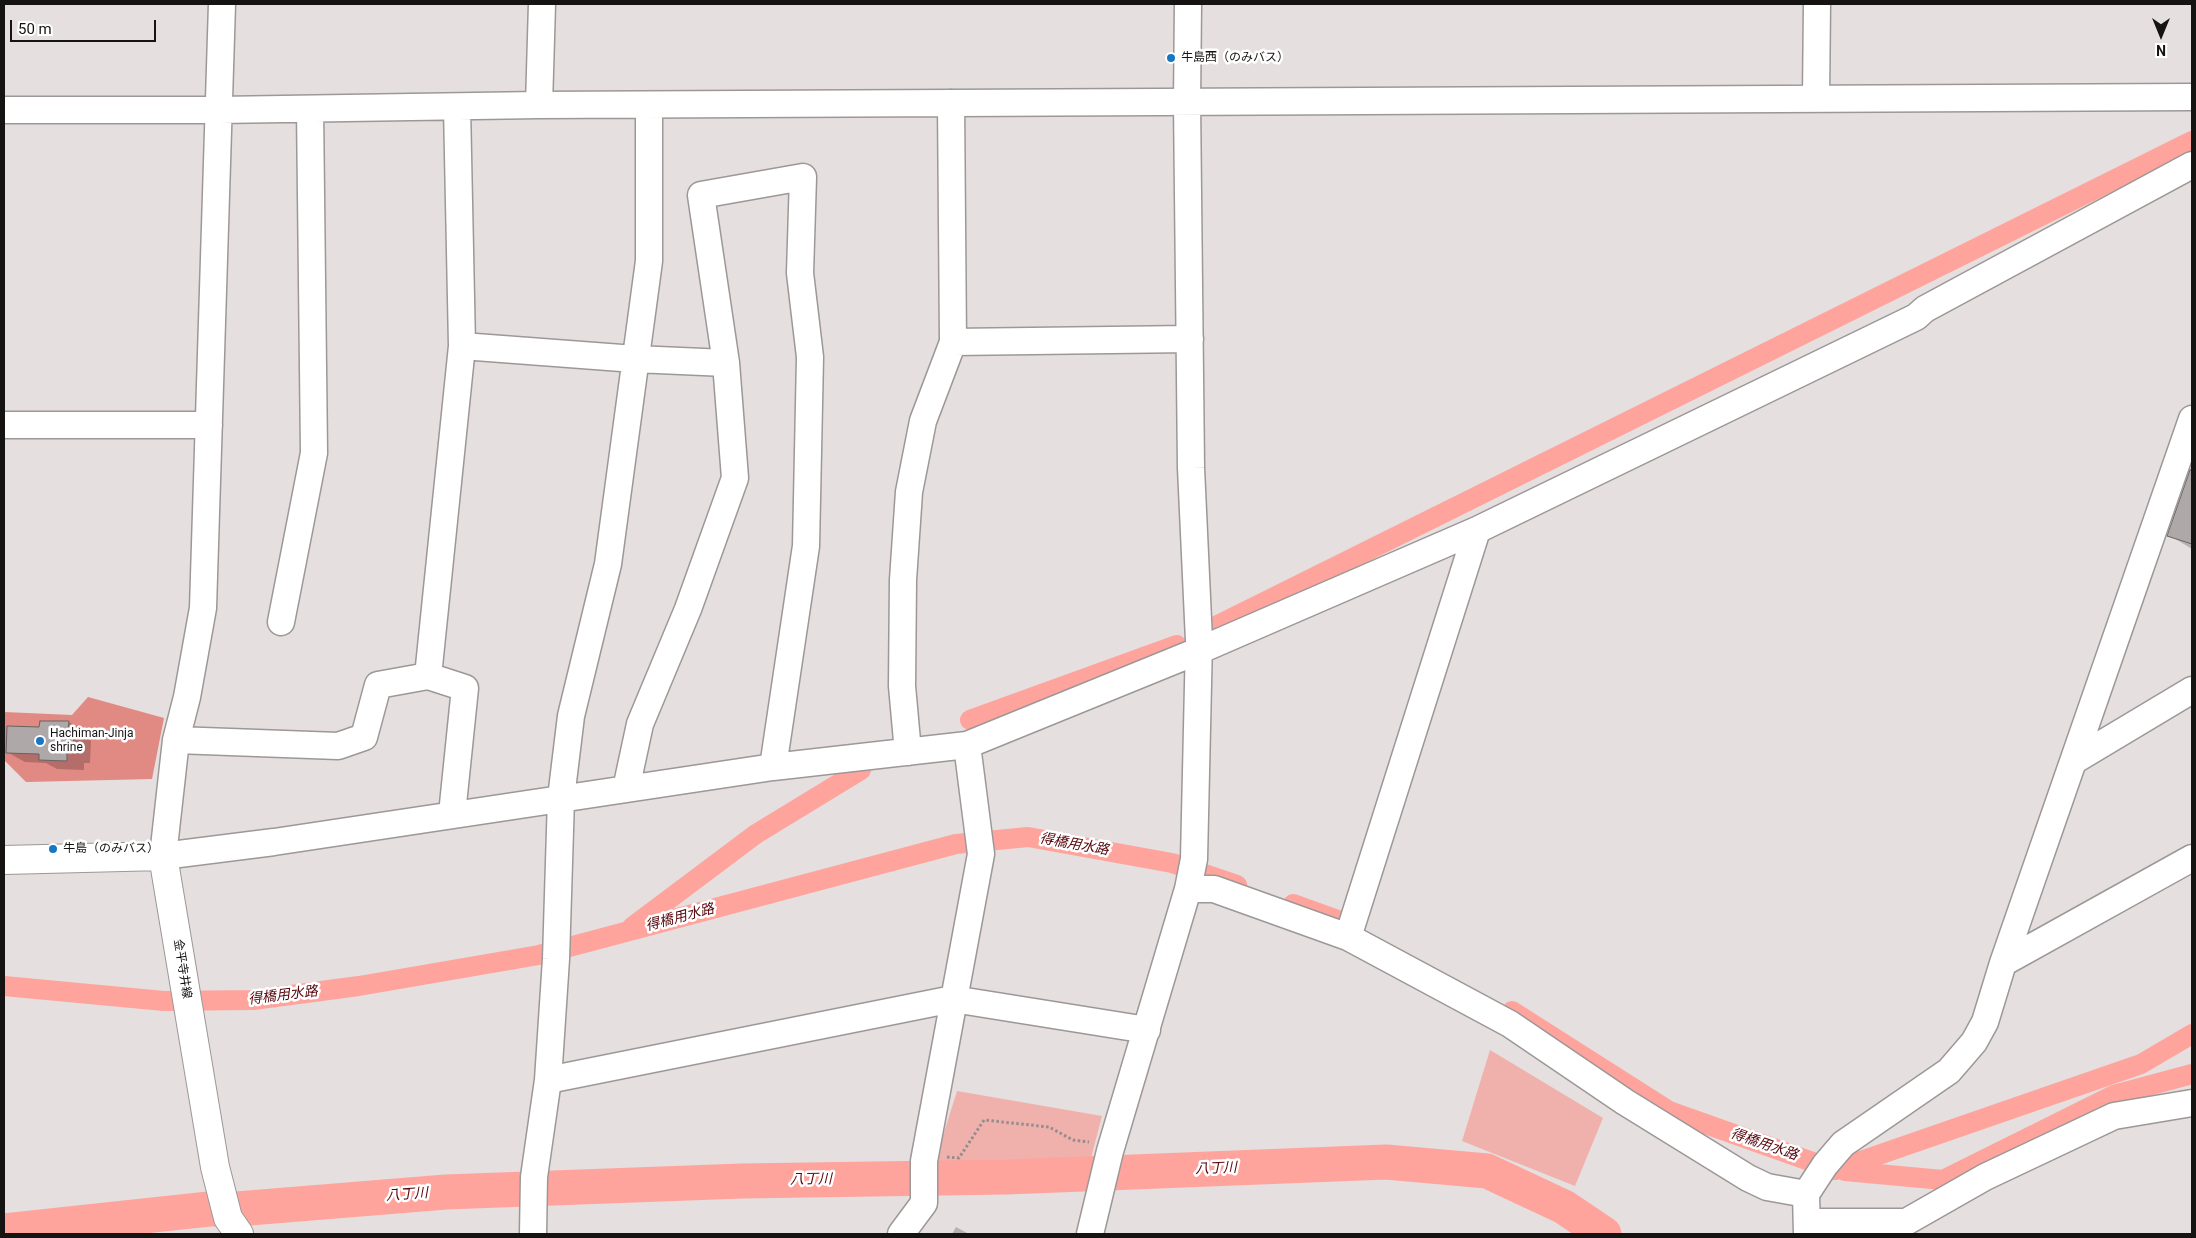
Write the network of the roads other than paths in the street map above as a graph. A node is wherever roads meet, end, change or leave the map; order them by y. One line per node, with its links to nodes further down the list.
1 (222, 4): 14 (street)
2 (542, 4): 9 (street)
3 (1188, 4): 7 (street)
4 (1817, 4): 6 (street)
5 (2192, 97): 6 (street)
6 (1816, 98): 7 (street)
7 (1186, 102): 8 (street); 16 (street)
8 (951, 103): 10 (street); 17 (street)
9 (539, 105): 10 (street); 11 (street)
10 (649, 106): 19 (street)
11 (457, 107): 12 (street); 18 (street)
12 (310, 109): 14 (street); 25 (street)
13 (4, 110): 14 (street)
14 (220, 110): 23 (street)
15 (2192, 165): 24 (street)
16 (1190, 339): 17 (street); 26 (street)
17 (953, 342): 31 (street)
18 (462, 346): 19 (street); 27 (street)
19 (636, 359): 20 (street); 35 (street)
20 (726, 363): 33 (street); 34 (street)
21 (2192, 419): 32 (street)
22 (4, 425): 23 (street)
23 (209, 425): 29 (street)
24 (1476, 530): 26 (street); 41 (street)
25 (281, 622)
26 (1198, 638): 30 (street); 40 (street)
27 (428, 676): 29 (street); 36 (street)
28 (2192, 690): 32 (street)
29 (176, 740): 37 (street)
30 (967, 745): 31 (street); 43 (street)
31 (908, 752): 33 (street)
32 (2075, 760): 42 (street)
33 (773, 767): 34 (street)
34 (626, 789): 35 (street)
35 (561, 798): 36 (street); 45 (street)
36 (452, 814): 37 (street)
37 (163, 856): 39 (main road); 48 (main road, 金平寺井線)
38 (2192, 858): 42 (street)
39 (4, 860)
40 (1190, 875): 41 (street); 44 (street)
41 (1348, 937): 47 (street)
42 (2003, 963): 47 (street)
43 (953, 999): 44 (street); 45 (street); 51 (street)
44 (1147, 1030): 52 (street)
45 (548, 1080): 50 (street)
46 (2192, 1102): 49 (street)
47 (1806, 1194): 49 (street)
48 (233, 1226)
49 (1807, 1228)
50 (533, 1234)
51 (901, 1234)
52 (1090, 1234)

